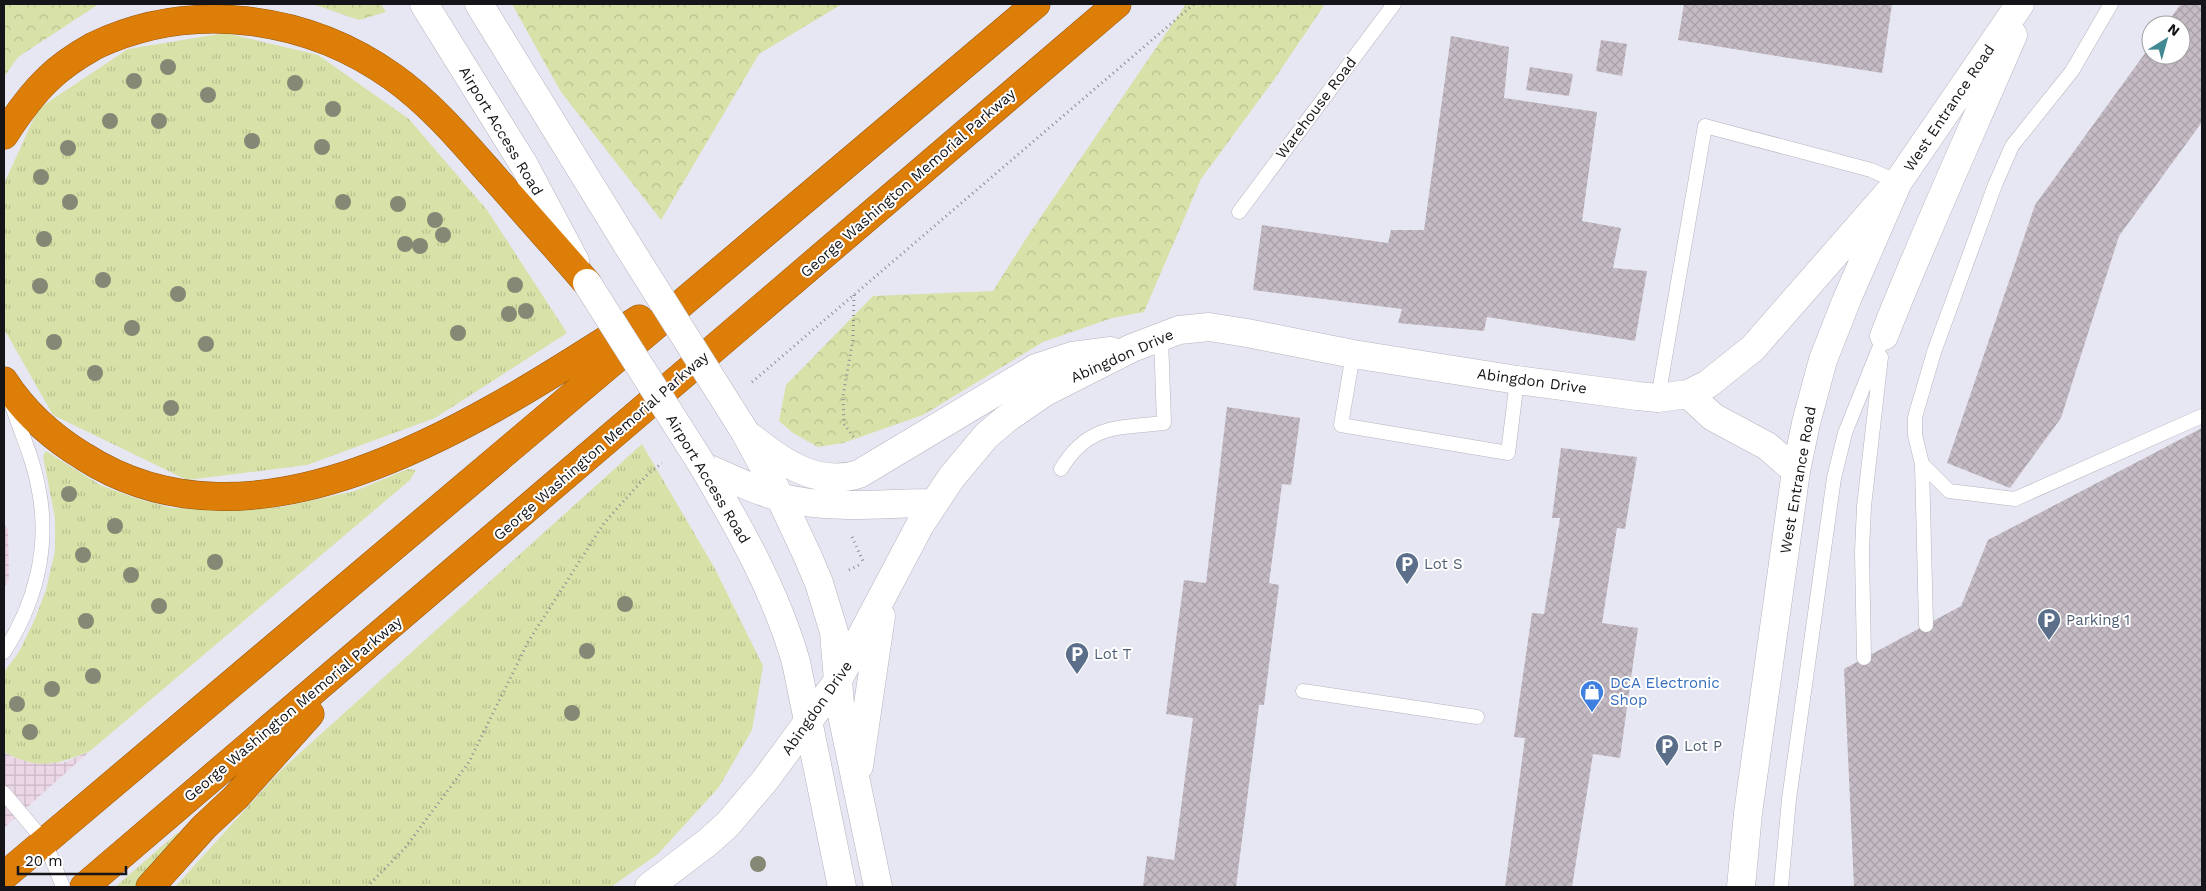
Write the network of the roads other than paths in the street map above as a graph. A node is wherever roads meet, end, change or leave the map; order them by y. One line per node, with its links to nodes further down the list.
1 (424, 4): 13 (main road, Airport Access Road)
2 (478, 4): 23 (main road, bridge)
3 (1036, 4): 12 (highway)
4 (1117, 4): 32 (highway, George Washington Memorial Parkway)
5 (1394, 4): 11 (lane, Warehouse Road)
6 (2020, 4): 10 (main road, West Entrance Road)
7 (2027, 4): 14 (main road)
8 (2111, 4): 24 (lane)
9 (4, 135): 13 (highway)
10 (1898, 182): 20 (main road, Abingdon Drive); 21 (lane); 27 (main road, West Entrance Road)
11 (1239, 212)
12 (740, 254): 19 (highway); 41 (highway)
13 (587, 283): 25 (main road, Airport Access Road, bridge)
14 (1884, 336): 34 (lane); 50 (lane)
15 (1161, 337): 16 (main road, Abingdon Drive); 17 (main road, Abingdon Drive); 26 (lane)
16 (1132, 348): 23 (main road); 29 (main road, Abingdon Drive)
17 (1353, 354): 18 (main road, Abingdon Drive); 18 (lane)
18 (1517, 380): 21 (main road, Abingdon Drive)
19 (4, 382): 33 (lane)
20 (1688, 394): 21 (main road, Abingdon Drive); 27 (main road)
21 (1658, 398)
22 (2202, 416): 24 (lane)
23 (745, 432): 28 (main road)
24 (1922, 464): 31 (lane)
25 (703, 466): 28 (main road); 38 (main road, Airport Access Road)
26 (1061, 469)
27 (1796, 471): 49 (main road, West Entrance Road)
28 (780, 497): 29 (main road); 35 (main road)
29 (934, 503): 30 (main road, Abingdon Drive)
30 (884, 595): 35 (main road, Abingdon Drive); 39 (main road)
31 (1926, 624)
32 (376, 639): 44 (highway, George Washington Memorial Parkway); 45 (highway)
33 (4, 652)
34 (1864, 658)
35 (837, 682): 38 (main road, Abingdon Drive); 39 (main road)
36 (1303, 691): 37 (lane)
37 (1477, 717)
38 (807, 723): 46 (main road, Abingdon Drive); 47 (main road, Airport Access Road)
39 (856, 784): 48 (main road)
40 (4, 793): 41 (lane)
41 (44, 842): 42 (highway); 43 (lane)
42 (4, 876)
43 (63, 887)
44 (84, 887)
45 (150, 887)
46 (649, 887)
47 (842, 887)
48 (878, 887)
49 (1741, 887)
50 (1781, 887)

